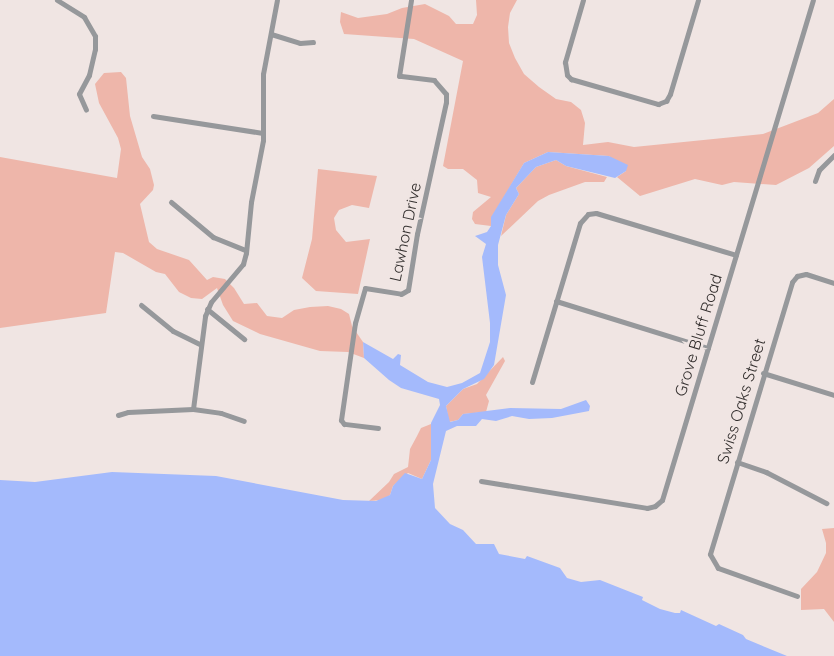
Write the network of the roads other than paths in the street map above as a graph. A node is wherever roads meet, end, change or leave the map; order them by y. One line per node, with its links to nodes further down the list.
1 (57, 0): 9 (street)
2 (277, 0): 7 (street)
3 (411, 0): 30 (street, Lawhon Drive)
4 (584, 0): 5 (street)
5 (699, 0)
6 (813, 0): 16 (street, Grove Bluff Road)
7 (271, 34): 8 (street); 11 (street)
8 (313, 42)
9 (86, 110)
10 (153, 116): 11 (street)
11 (263, 133): 15 (street)
12 (834, 155): 13 (street)
13 (815, 182)
14 (171, 202): 15 (street)
15 (246, 250): 20 (street)
16 (736, 255): 18 (street); 23 (street, Grove Bluff Road)
17 (834, 283): 24 (street, Swiss Oaks Street)
18 (556, 301): 23 (street); 25 (street)
19 (141, 305): 22 (street)
20 (207, 309): 21 (street); 22 (street)
21 (244, 339)
22 (200, 344): 27 (street)
23 (708, 348): 32 (street, Grove Bluff Road)
24 (763, 373): 26 (street); 31 (street, Swiss Oaks Street)
25 (532, 382)
26 (834, 395)
27 (193, 409): 28 (street); 29 (street)
28 (118, 415)
29 (244, 421)
30 (378, 428)
31 (736, 462): 33 (street); 34 (street, Swiss Oaks Street)
32 (481, 481)
33 (826, 503)
34 (797, 596)

